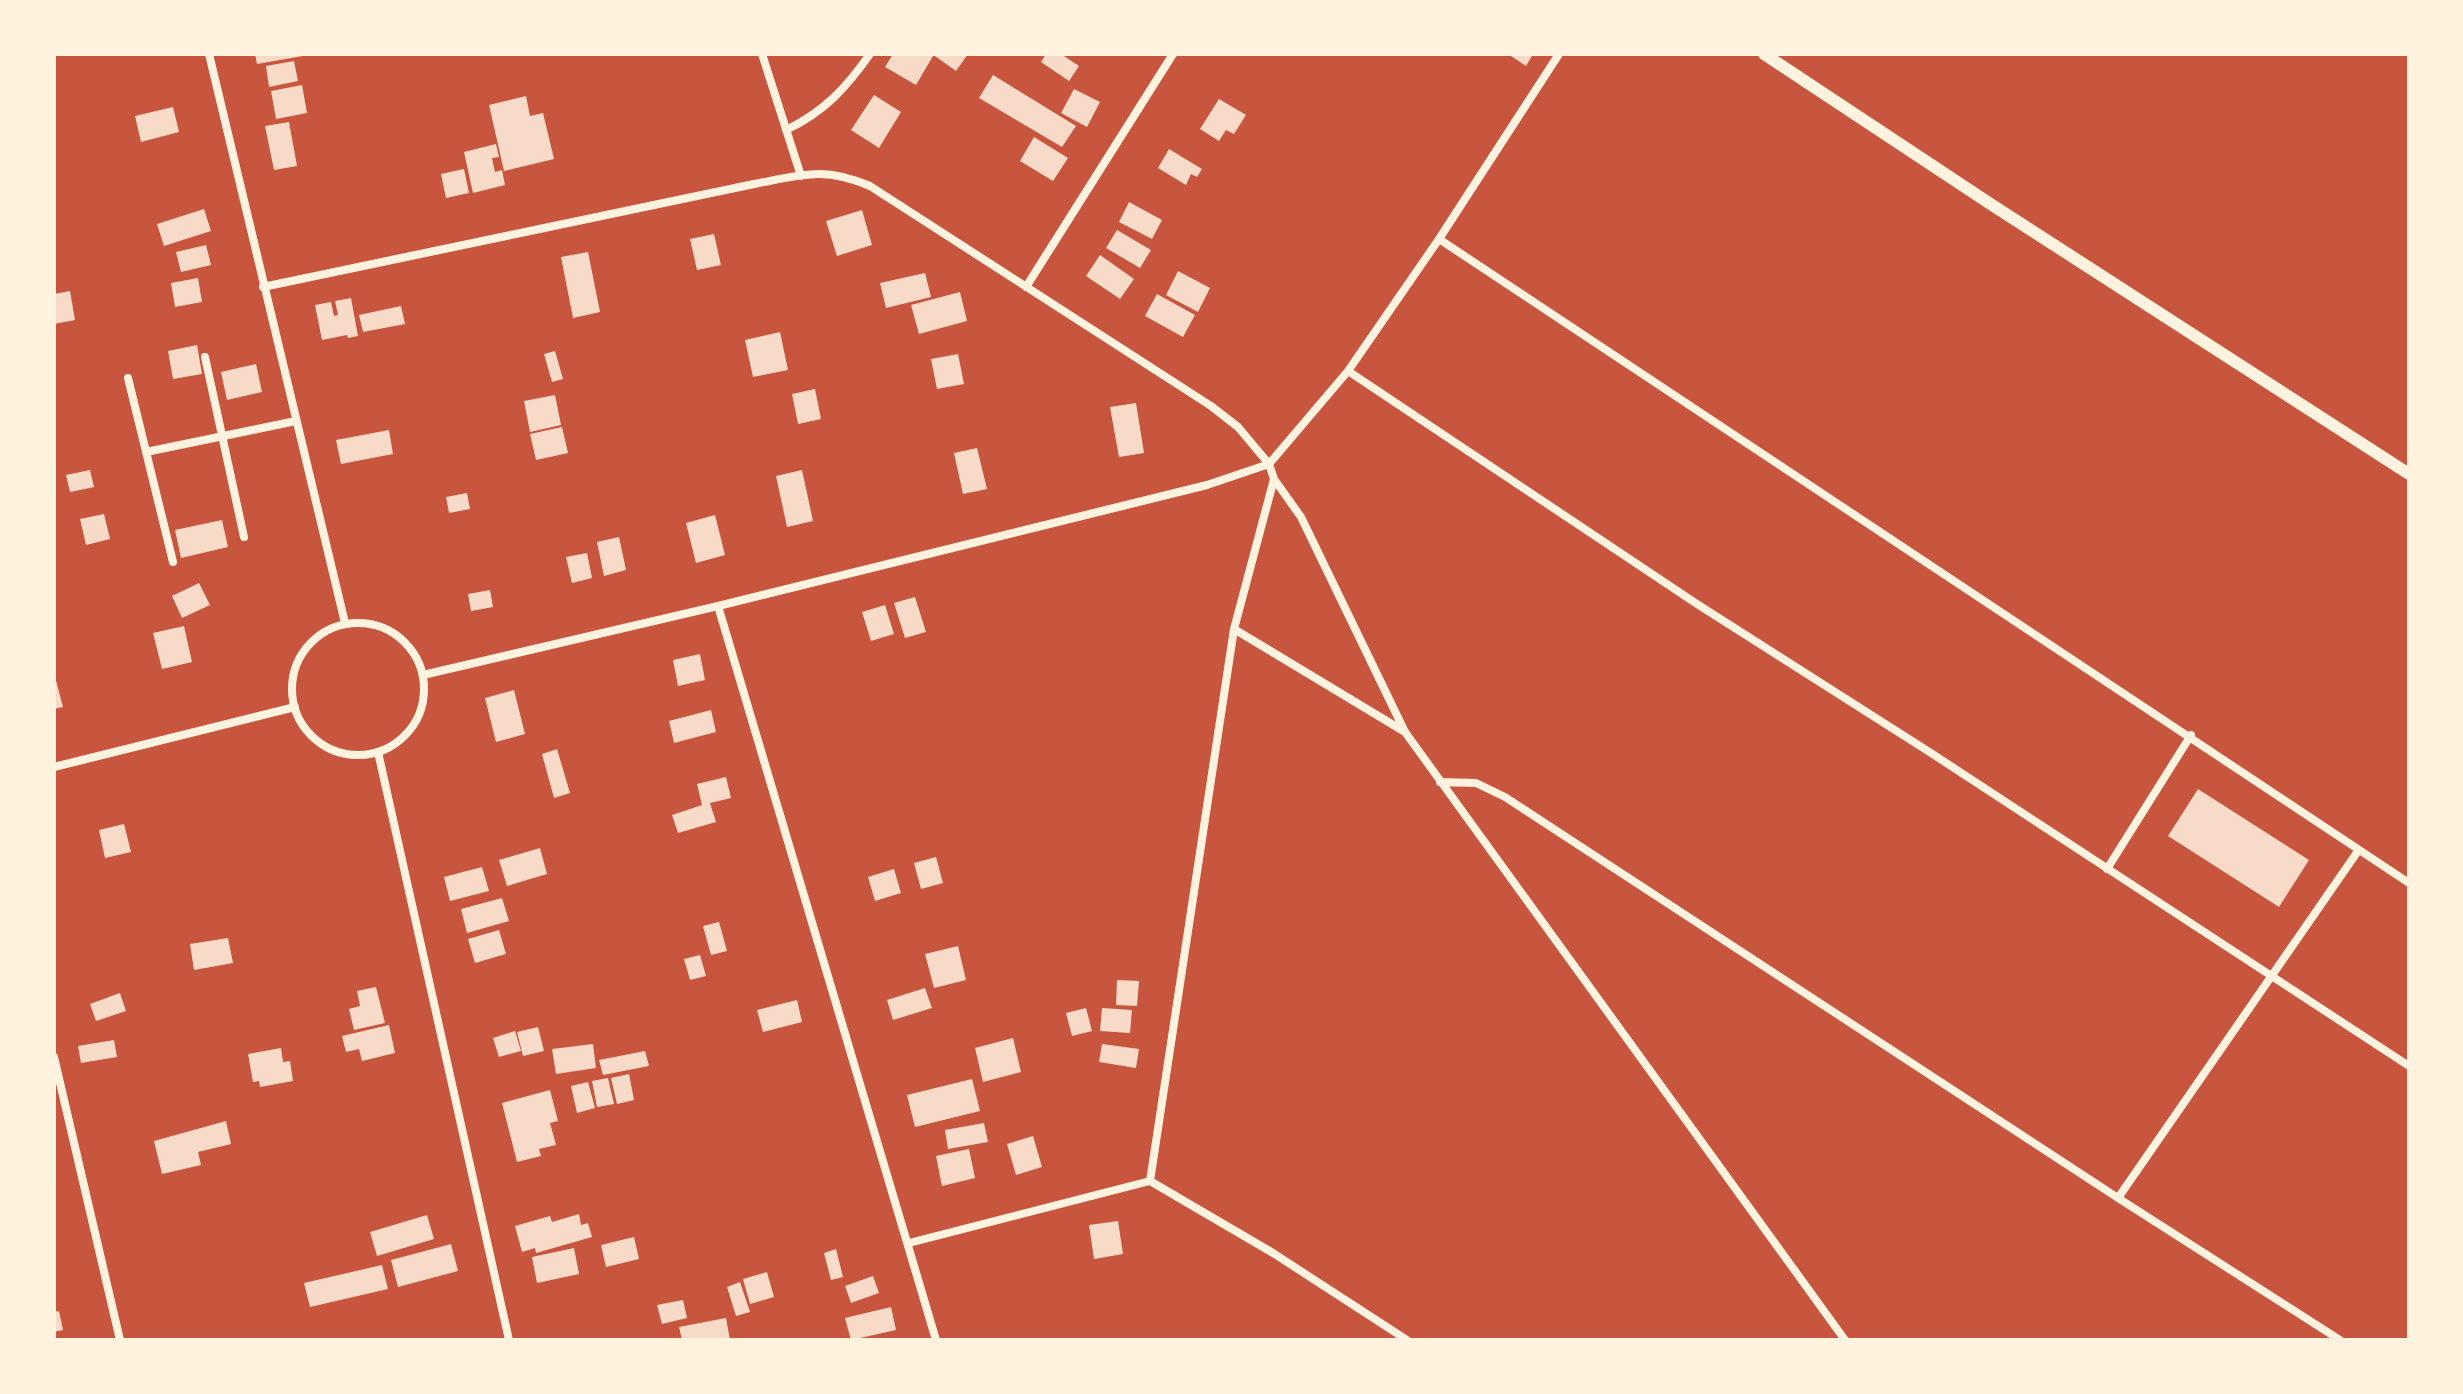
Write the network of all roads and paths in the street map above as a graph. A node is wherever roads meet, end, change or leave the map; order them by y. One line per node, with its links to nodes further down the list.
1 (209, 54): 10 (street)
2 (762, 54): 7 (street)
3 (870, 54): 7 (street)
4 (1173, 54): 11 (street)
5 (1559, 54): 9 (street)
6 (1764, 54): 19 (street)
7 (786, 130): 8 (street)
8 (801, 176): 10 (street); 11 (street)
9 (1439, 239): 13 (street); 29 (street)
10 (263, 287): 15 (street)
11 (1026, 287): 18 (street)
12 (205, 357): 16 (street)
13 (1348, 371): 18 (street); 34 (street)
14 (128, 378): 17 (street)
15 (296, 421): 16 (street); 24 (street)
16 (222, 436): 17 (street); 21 (street)
17 (146, 452): 22 (street)
18 (1269, 464): 20 (street); 23 (street)
19 (2409, 474)
20 (1274, 479): 25 (street); 28 (street)
21 (244, 537)
22 (173, 562)
23 (718, 606): 26 (street); 41 (street)
24 (345, 623): 26 (street); 27 (street)
25 (1234, 629): 28 (street); 39 (street)
26 (423, 675): 30 (street)
27 (295, 707): 30 (street); 31 (street)
28 (1405, 732): 32 (street)
29 (2191, 735): 33 (street); 34 (street)
30 (378, 752): 43 (street)
31 (54, 767)
32 (1440, 782): 40 (street); 46 (street)
33 (2358, 851): 35 (street); 36 (street)
34 (2107, 869): 36 (street)
35 (2409, 883)
36 (2272, 975): 38 (street); 40 (street)
37 (54, 1057): 42 (street)
38 (2409, 1066)
39 (1150, 1181): 41 (street); 45 (street)
40 (2118, 1198): 47 (street)
41 (909, 1243): 44 (street)
42 (120, 1340)
43 (509, 1340)
44 (936, 1340)
45 (1407, 1340)
46 (1845, 1340)
47 (2340, 1340)

